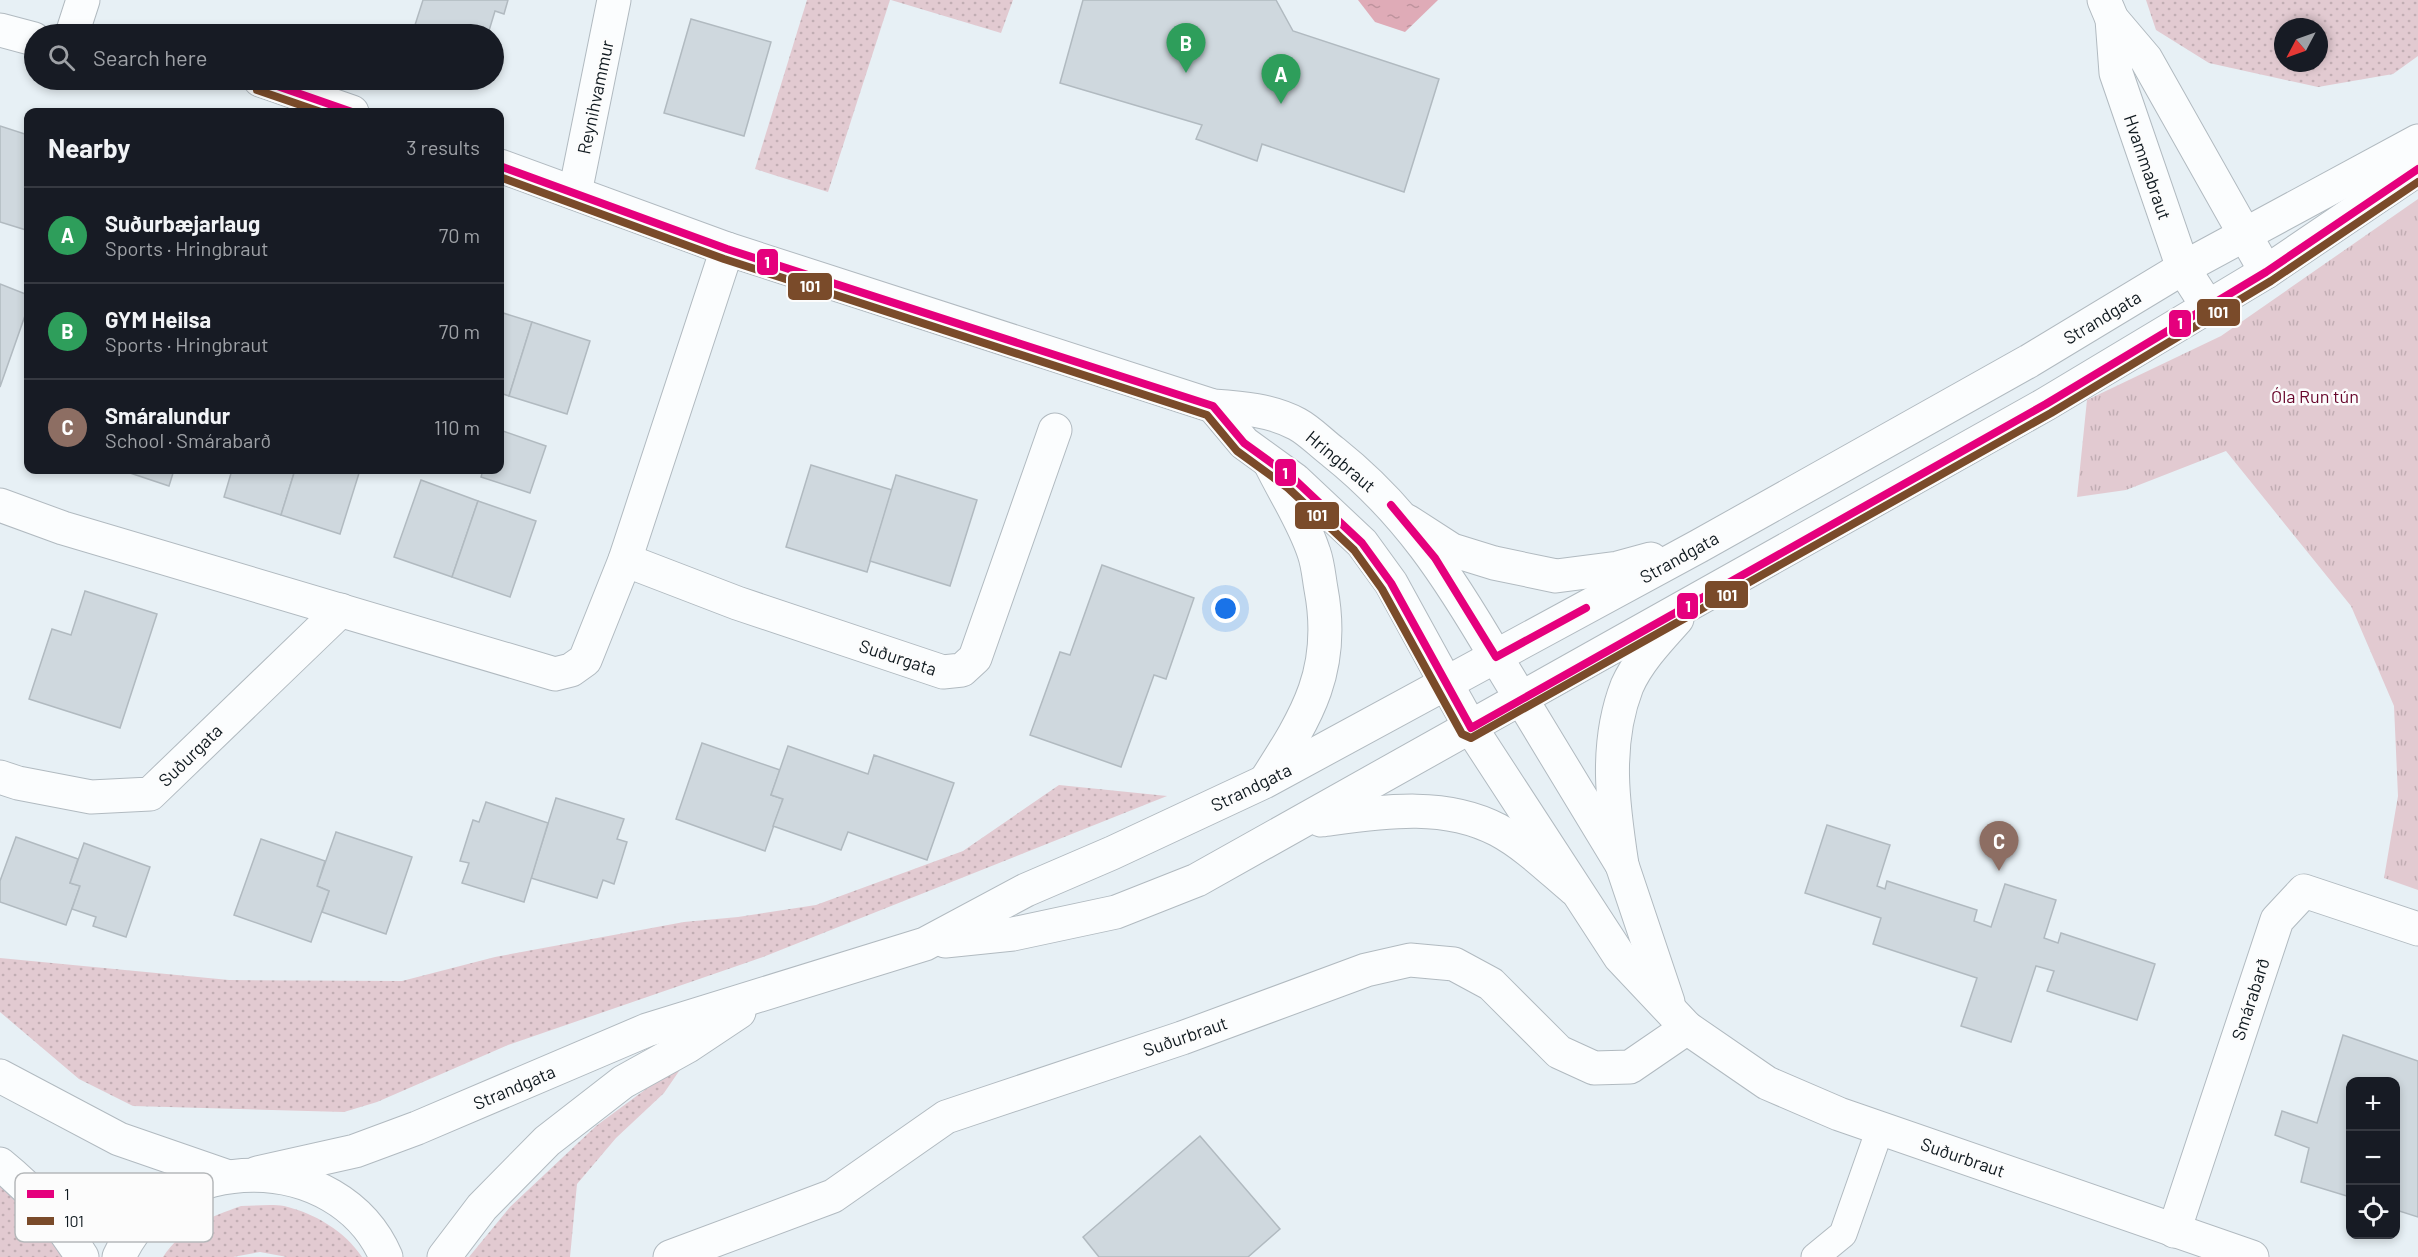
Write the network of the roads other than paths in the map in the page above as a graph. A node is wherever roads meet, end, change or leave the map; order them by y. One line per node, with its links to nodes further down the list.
1 (83, 0): 4 (street)
2 (614, 0): 12 (street, Reynihvammur)
3 (2108, 10): 13 (street, Hvammabraut); 15 (street, Hvammabraut)
4 (75, 24)
5 (0, 30): 6 (street)
6 (24, 36)
7 (289, 90): 8 (street)
8 (340, 108)
9 (2418, 141): 13 (street, Strandgata)
10 (504, 167): 12 (street, Hringbraut)
11 (2418, 169): 16 (street, Strandgata)
12 (575, 193): 14 (street, Hringbraut)
13 (2245, 233): 15 (street, Strandgata); 16 (street, Hvammabraut)
14 (727, 249): 18 (street, Hringbraut); 24 (street)
15 (2183, 268): 17 (street, Hvammabraut); 23 (street, Strandgata)
16 (2266, 272): 17 (street, Strandgata)
17 (2208, 307): 25 (street, Strandgata)
18 (1213, 406): 20 (street); 22 (street, Hringbraut)
19 (1055, 430): 24 (street, Suðurgata)
20 (1270, 463): 28 (street); 32 (street)
21 (0, 505): 26 (street)
22 (1407, 521): 23 (street); 27 (street, Hringbraut)
23 (1699, 546): 27 (street, Strandgata)
24 (626, 560): 26 (street)
25 (1693, 601): 29 (street, Strandgata); 34 (street)
26 (341, 610): 31 (street, Suðurgata)
27 (1496, 657): 28 (street, Strandgata); 29 (street)
28 (1447, 685): 30 (street, Suðurbraut); 32 (street, Strandgata)
29 (1522, 700): 30 (street, Strandgata); 34 (street)
30 (1471, 728): 33 (street, Strandgata); 35 (street, Suðurbraut)
31 (0, 777)
32 (1264, 782): 37 (street, Strandgata)
33 (1302, 823): 35 (street); 37 (street, Strandgata)
34 (1622, 865): 39 (street)
35 (1574, 889): 39 (street, Suðurbraut)
36 (2418, 929): 46 (street, Smárabarð)
37 (925, 944): 38 (street, Strandgata)
38 (768, 993): 43 (street, Strandgata); 52 (street, Strandgata)
39 (1679, 1018): 41 (street, Suðurbraut); 53 (street, Suðurbraut)
40 (0, 1076): 43 (street)
41 (1880, 1129): 46 (street, Suðurbraut); 54 (lane)
42 (0, 1164): 44 (street)
43 (241, 1175): 45 (street, Strandgata); 51 (street)
44 (15, 1176)
45 (213, 1183)
46 (2174, 1231): 55 (street, Suðurbraut)
47 (73, 1242): 49 (street)
48 (130, 1242): 50 (street, Strandgata)
49 (82, 1257)
50 (119, 1257)
51 (386, 1257)
52 (444, 1257)
53 (670, 1257)
54 (1815, 1257)
55 (2253, 1257)

